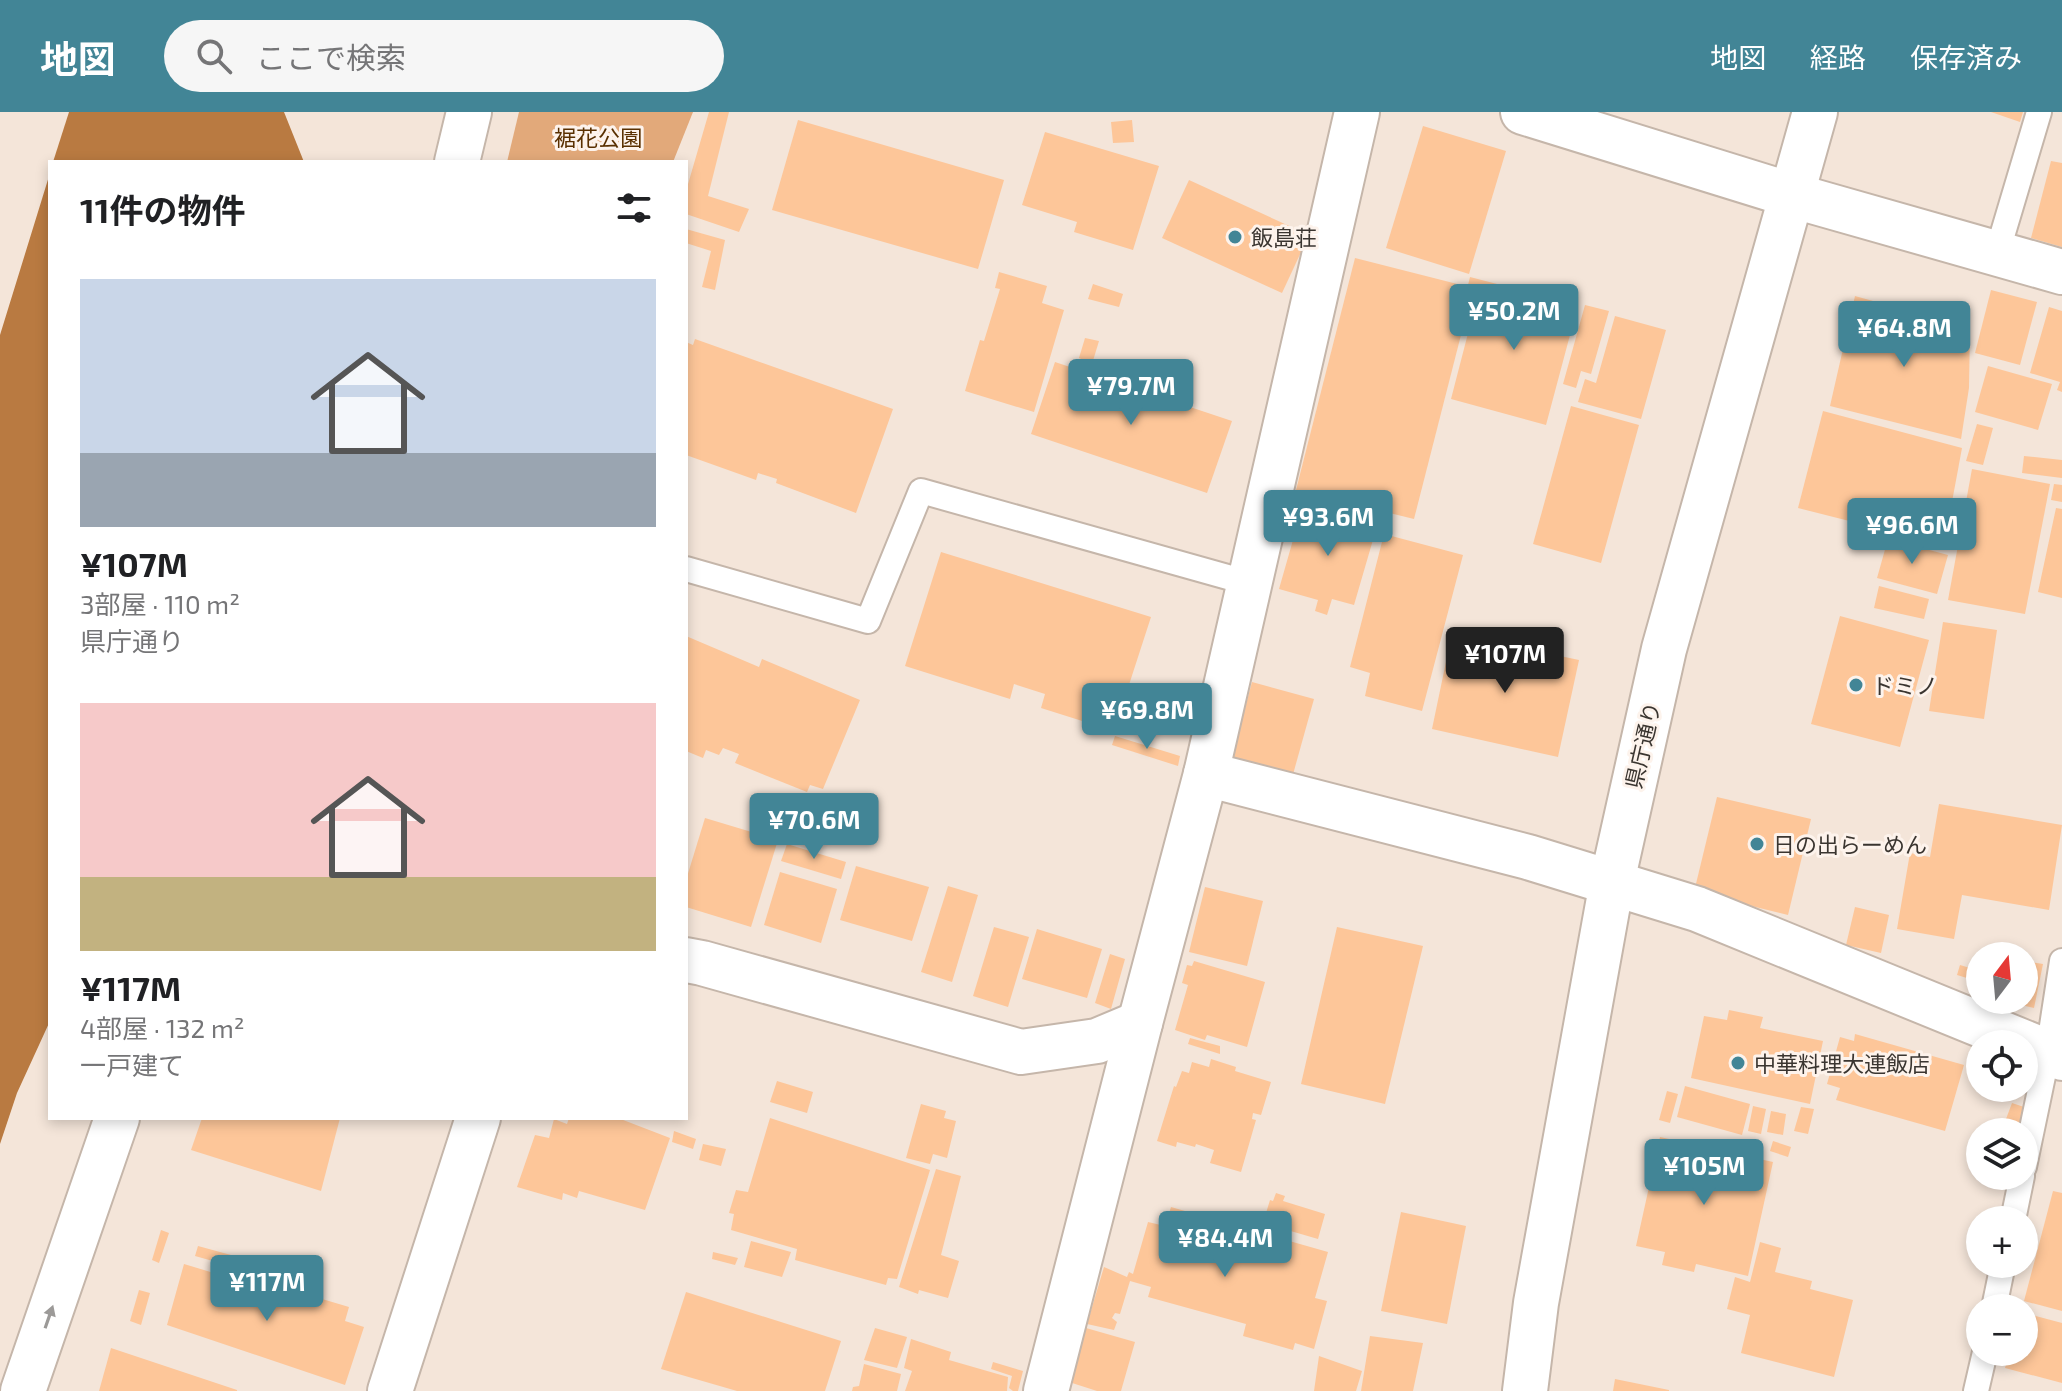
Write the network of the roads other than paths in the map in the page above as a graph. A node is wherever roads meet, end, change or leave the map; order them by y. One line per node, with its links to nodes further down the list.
1 (469, 112): 6 (main road)
2 (1357, 112): 11 (main road)
3 (1523, 112): 7 (main road)
4 (1815, 112): 7 (main road, 県庁通り)
5 (2039, 112): 8 (lane)
6 (457, 160)
7 (1791, 195): 8 (main road); 13 (main road, 県庁通り)
8 (1997, 253): 9 (main road)
9 (2062, 272)
10 (688, 570): 11 (lane)
11 (1249, 583): 12 (main road)
12 (1206, 774): 13 (main road); 16 (main road)
13 (1612, 882): 17 (main road); 25 (main road, 県庁通り)
14 (688, 960): 16 (main road)
15 (2062, 961): 17 (lane)
16 (1140, 1023): 24 (main road)
17 (2055, 1055): 18 (lane)
18 (2038, 1118)
19 (116, 1120): 22 (main road, one-way to 19)
20 (477, 1120): 23 (main road)
21 (1982, 1366): 26 (lane)
22 (23, 1391)
23 (390, 1391)
24 (1046, 1391)
25 (1525, 1391)
26 (1976, 1391)

